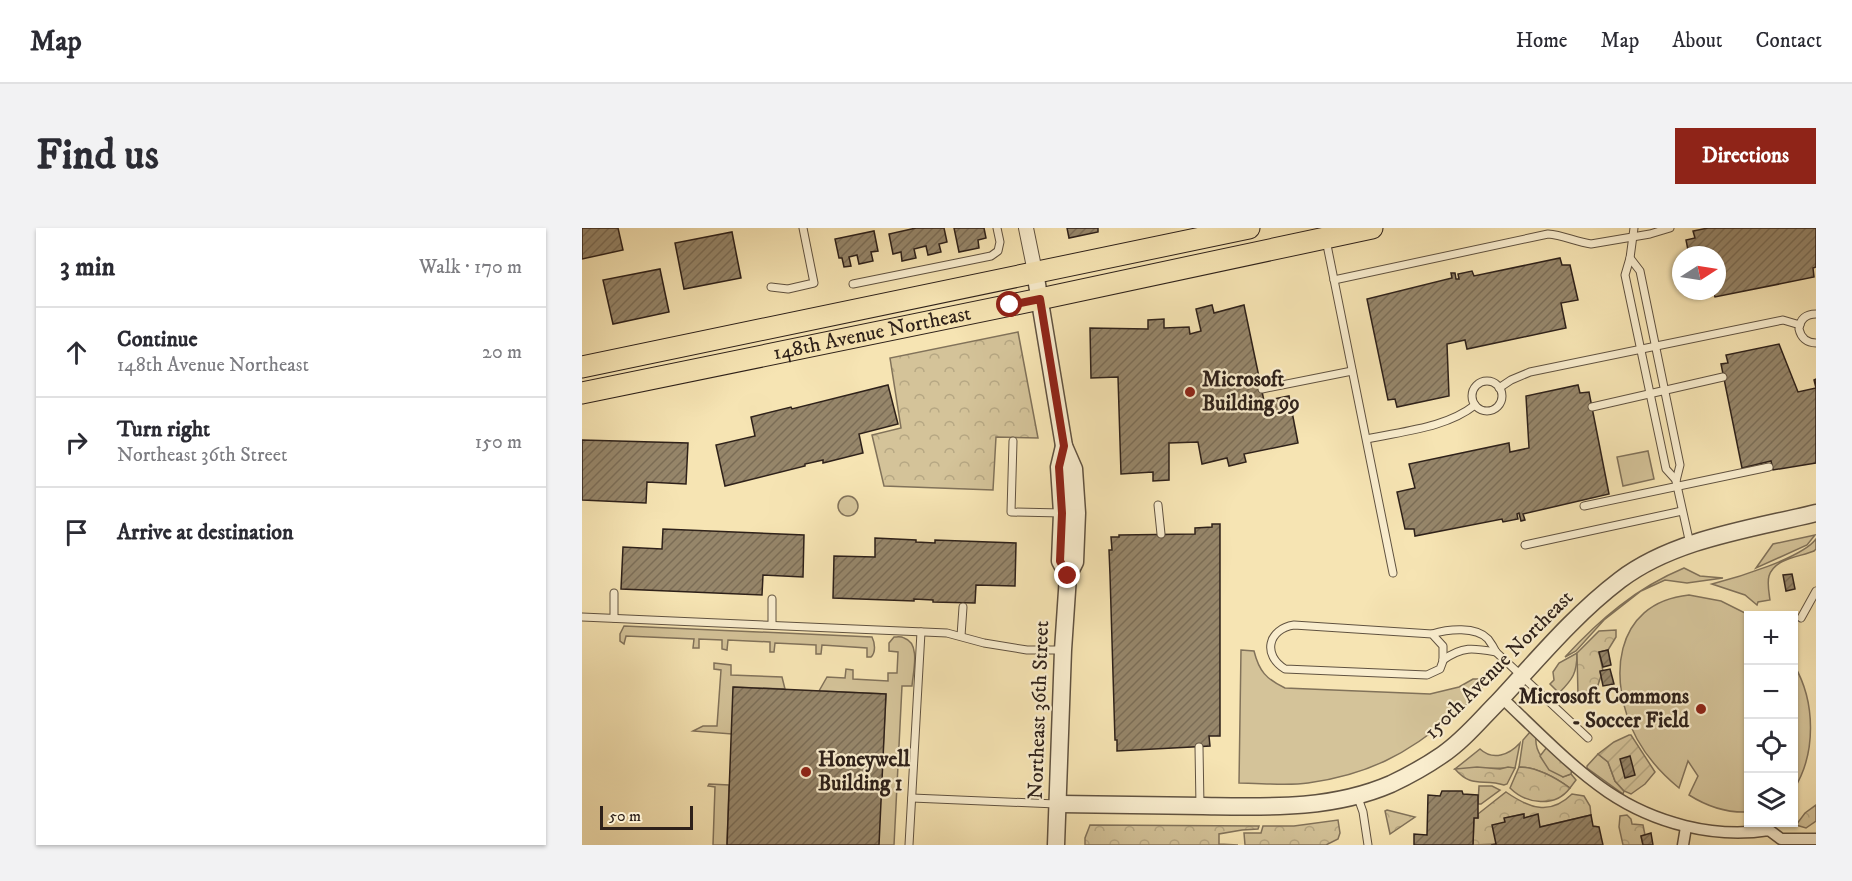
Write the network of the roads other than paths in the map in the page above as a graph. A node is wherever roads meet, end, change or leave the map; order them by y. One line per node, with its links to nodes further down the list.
1 (803, 228): 15 (lane)
2 (997, 228): 14 (lane)
3 (1026, 228): 12 (street)
4 (1249, 228): 8 (main road, 148th Avenue Northeast)
5 (1372, 228): 9 (main road, 148th Avenue Northeast)
6 (1634, 228): 10 (lane)
7 (1670, 228): 10 (lane)
8 (1225, 231): 12 (main road, 148th Avenue Northeast)
9 (1325, 238): 13 (lane); 16 (main road, 148th Avenue Northeast)
10 (1632, 238): 11 (lane); 13 (lane)
11 (1630, 258): 20 (lane); 21 (lane)
12 (1035, 272): 16 (street, Northeast 36th Street); 22 (main road, 148th Avenue Northeast)
13 (1334, 280): 23 (lane)
14 (853, 284)
15 (771, 287)
16 (1040, 299): 28 (main road, 148th Avenue Northeast); 34 (street, Northeast 36th Street)
17 (1816, 314): 18 (lane)
18 (1800, 325): 19 (lane); 20 (lane)
19 (1816, 343)
20 (1655, 346): 21 (lane); 27 (lane)
21 (1641, 349): 25 (lane); 29 (lane)
22 (582, 367)
23 (1352, 371): 26 (lane); 32 (lane)
24 (1723, 377): 27 (lane)
25 (1499, 388): 30 (lane); 30 (lane)
26 (1262, 389)
27 (1664, 391): 29 (lane); 36 (lane)
28 (582, 393)
29 (1650, 394): 31 (lane); 36 (lane)
30 (1475, 405): 32 (lane)
31 (1592, 407)
32 (1367, 439): 45 (lane)
33 (1013, 441): 40 (lane)
34 (1064, 446): 40 (street, Northeast 36th Street); 46 (street, Northeast 36th Street)
35 (1769, 466): 36 (lane)
36 (1677, 483): 38 (lane); 39 (lane)
37 (1158, 505): 42 (lane)
38 (1584, 506)
39 (1682, 511): 43 (lane); 44 (lane)
40 (1062, 513): 46 (street, Northeast 36th Street)
41 (1816, 513): 43 (street, 150th Avenue Northeast)
42 (1161, 534)
43 (1690, 544): 61 (street, 150th Avenue Northeast)
44 (1525, 545)
45 (1393, 573)
46 (1068, 576): 58 (street, Northeast 36th Street)
47 (1816, 591): 53 (lane)
48 (614, 593): 52 (lane)
49 (772, 599): 54 (lane)
50 (963, 607): 57 (lane)
51 (582, 617): 52 (lane)
52 (614, 618): 54 (lane)
53 (1801, 618)
54 (772, 625): 55 (lane)
55 (921, 632): 57 (lane); 66 (lane)
56 (1432, 634): 59 (lane); 60 (lane); 60 (lane)
57 (961, 636): 58 (lane)
58 (1063, 650): 67 (street, Northeast 36th Street)
59 (1496, 652): 60 (lane); 61 (lane)
60 (1443, 660)
61 (1521, 676): 62 (street, 150th Avenue Northeast); 63 (lane)
62 (1502, 698): 65 (street, 150th Avenue Northeast); 69 (street)
63 (1588, 738)
64 (1199, 747): 68 (lane)
65 (1357, 795): 68 (street, 150th Avenue Northeast); 74 (lane)
66 (912, 798): 67 (lane); 72 (lane)
67 (1058, 804): 68 (street, 150th Avenue Northeast); 73 (street, Northeast 36th Street)
68 (1200, 806)
69 (1686, 826): 71 (street); 75 (street)
70 (1816, 839): 71 (street)
71 (1780, 842)
72 (909, 845)
73 (1056, 845)
74 (1368, 845)
75 (1683, 845)

